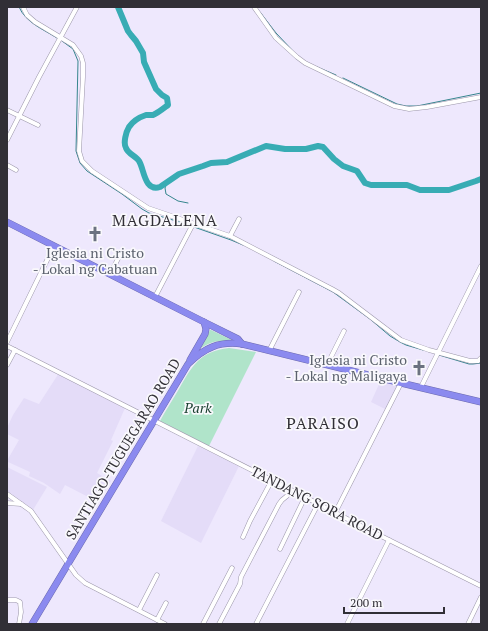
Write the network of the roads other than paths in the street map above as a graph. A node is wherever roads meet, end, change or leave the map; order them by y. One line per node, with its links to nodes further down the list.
1 (23, 7): 4 (street)
2 (77, 7): 4 (street)
3 (254, 7): 5 (street)
4 (60, 37): 7 (street); 14 (street)
5 (481, 97)
6 (7, 110): 7 (street)
7 (19, 116): 8 (street); 9 (street)
8 (38, 125)
9 (7, 140)
10 (7, 165): 11 (street)
11 (16, 170)
12 (239, 220): 15 (street)
13 (7, 222): 16 (highway)
14 (193, 224): 15 (street); 21 (street)
15 (230, 236): 29 (street)
16 (54, 246): 19 (highway); 24 (street)
17 (121, 253): 19 (street)
18 (481, 266): 29 (street)
19 (110, 274): 21 (highway)
20 (299, 292): 28 (street)
21 (154, 297): 22 (highway)
22 (204, 322): 25 (highway); 31 (highway)
23 (344, 331): 33 (street)
24 (7, 342)
25 (242, 344): 28 (highway, SANTIAGO-TUGUEGARAO ROAD); 31 (highway, SANTIAGO-TUGUEGARAO ROAD)
26 (7, 346): 27 (street, TANDANG SORA ROAD)
27 (15, 350): 32 (street); 37 (street, TANDANG SORA ROAD)
28 (269, 351): 33 (highway, SANTIAGO-TUGUEGARAO ROAD)
29 (438, 352): 30 (street); 35 (street)
30 (481, 358)
31 (188, 364): 37 (highway, SANTIAGO-TUGUEGARAO ROAD)
32 (7, 365)
33 (327, 365): 34 (highway, SANTIAGO-TUGUEGARAO ROAD)
34 (401, 383): 35 (highway, SANTIAGO-TUGUEGARAO ROAD); 45 (street)
35 (421, 388): 36 (highway, SANTIAGO-TUGUEGARAO ROAD)
36 (481, 402)
37 (154, 420): 38 (street, TANDANG SORA ROAD); 49 (highway, SANTIAGO-TUGUEGARAO ROAD)
38 (272, 480): 39 (street, TANDANG SORA ROAD); 46 (street)
39 (290, 489): 41 (street, TANDANG SORA ROAD); 62 (street)
40 (7, 494): 43 (street)
41 (305, 497): 44 (street, TANDANG SORA ROAD); 48 (street)
42 (7, 503): 43 (street)
43 (22, 504): 49 (street)
44 (318, 504): 45 (street, TANDANG SORA ROAD); 63 (street)
45 (335, 513): 47 (street, TANDANG SORA ROAD)
46 (243, 537)
47 (390, 540): 52 (street, TANDANG SORA ROAD); 64 (street)
48 (280, 549)
49 (68, 563): 56 (street); 59 (highway, SANTIAGO-TUGUEGARAO ROAD)
50 (232, 568): 61 (street)
51 (157, 575): 56 (street)
52 (481, 586)
53 (481, 597): 65 (street)
54 (7, 600): 58 (street)
55 (166, 603): 57 (street)
56 (139, 610): 57 (street)
57 (158, 620): 60 (street)
58 (19, 624)
59 (32, 624)
60 (165, 624)
61 (203, 624)
62 (219, 624)
63 (256, 624)
64 (346, 624)
65 (468, 624)

